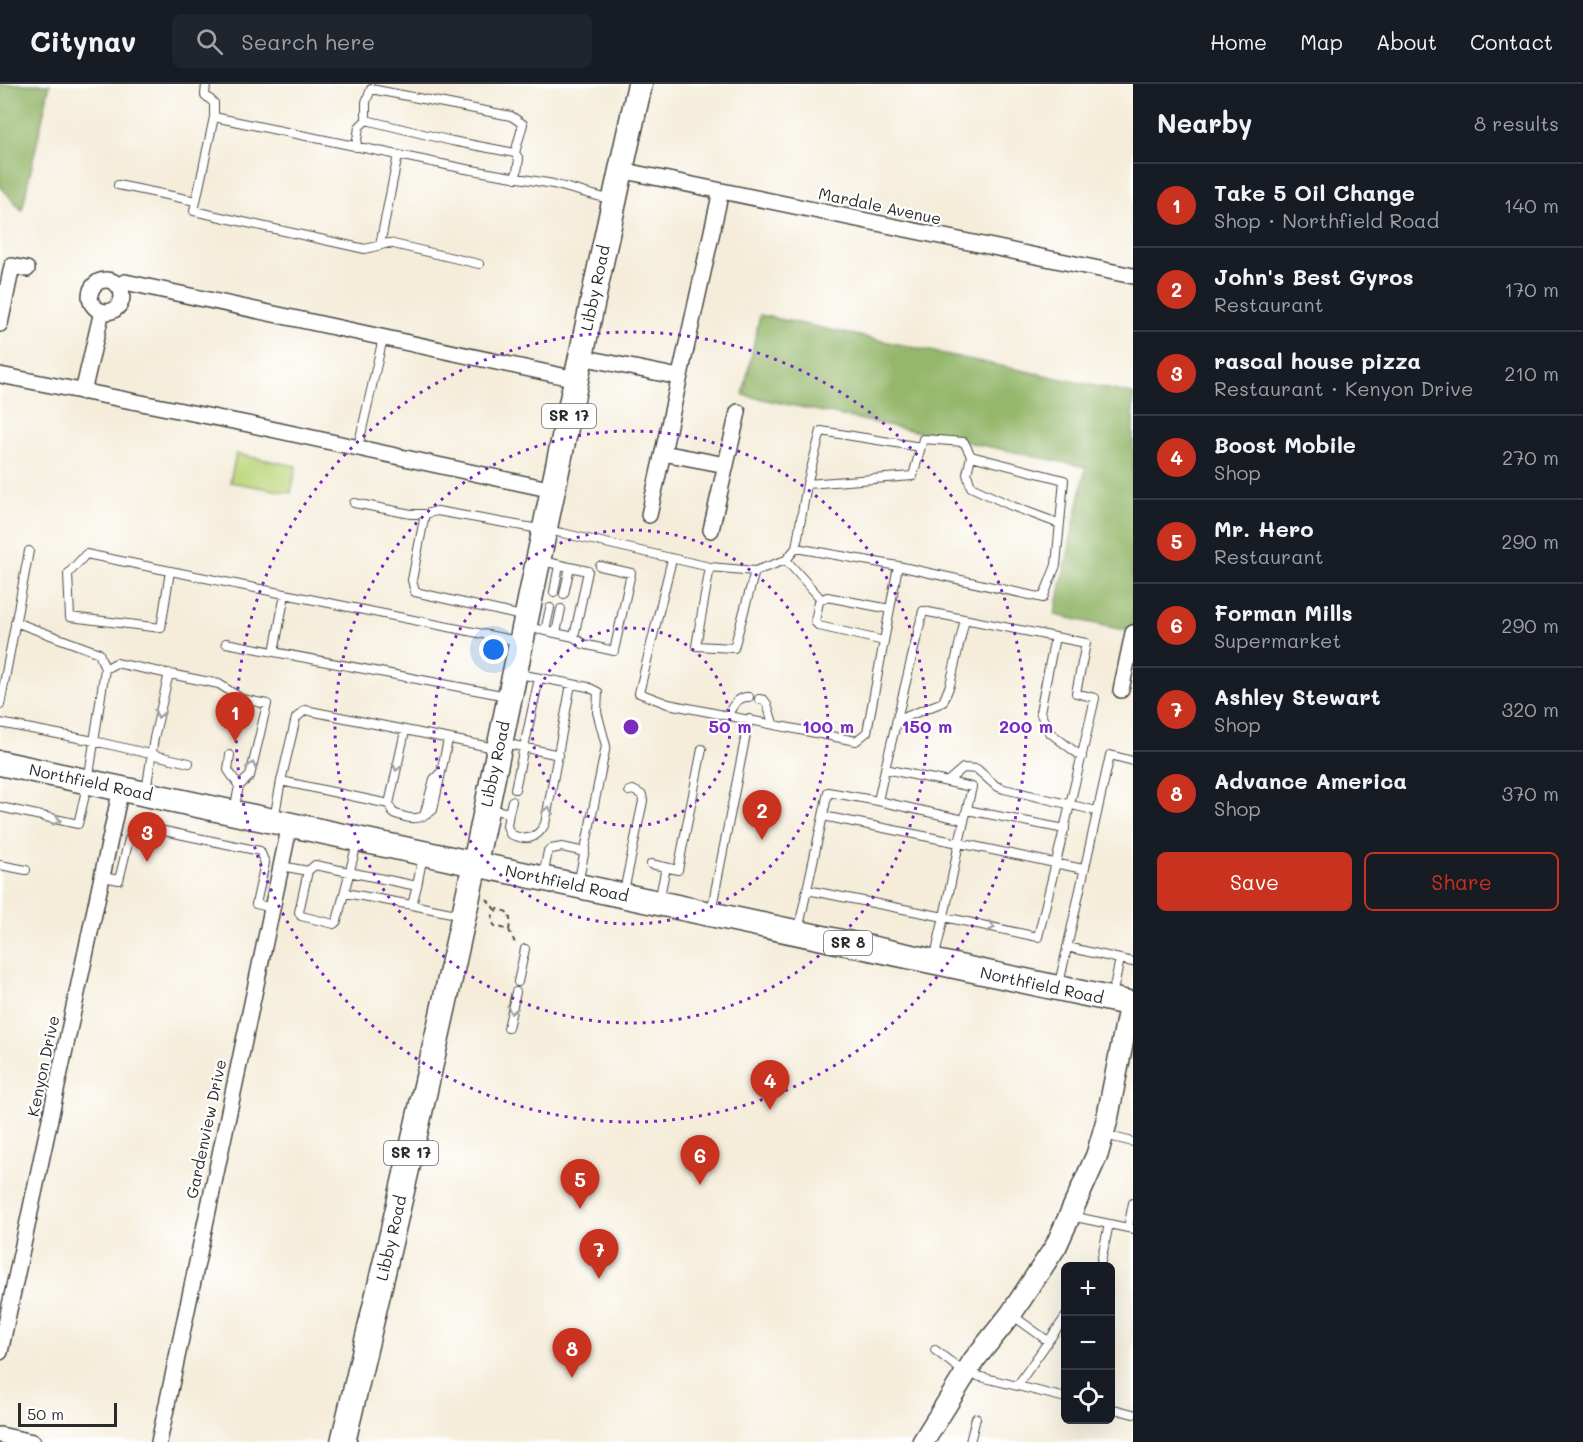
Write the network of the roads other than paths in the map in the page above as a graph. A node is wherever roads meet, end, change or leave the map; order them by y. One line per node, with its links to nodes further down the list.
1 (206, 84): 3 (lane)
2 (640, 84): 8 (main road, Libby Road / SR 17)
3 (214, 117): 5 (lane); 12 (lane)
4 (366, 120): 5 (lane); 6 (lane); 6 (lane)
5 (356, 147): 7 (lane)
6 (515, 153): 9 (lane)
7 (398, 155): 9 (lane); 14 (lane)
8 (620, 170): 11 (street, Mardale Avenue); 13 (main road, Libby Road / SR 17)
9 (516, 178): 13 (lane)
10 (118, 185): 12 (lane)
11 (722, 191): 17 (street, Mardale Avenue); 24 (street)
12 (196, 201): 14 (lane)
13 (614, 201): 22 (main road, Libby Road / SR 17)
14 (380, 245): 15 (lane)
15 (479, 264)
16 (27, 269): 20 (street)
17 (1133, 276)
18 (118, 286): 19 (street); 19 (street); 21 (street)
19 (102, 311): 25 (street)
20 (0, 324)
21 (383, 338): 22 (street); 27 (lane)
22 (579, 368): 24 (street); 33 (main road, Libby Road / SR 17)
23 (0, 375): 25 (street)
24 (680, 377): 29 (street)
25 (83, 392): 27 (street)
26 (738, 412): 31 (street)
27 (358, 447): 33 (street)
28 (921, 447): 30 (lane); 32 (lane); 32 (lane)
29 (663, 453): 31 (street); 36 (street)
30 (971, 456): 37 (lane); 37 (lane)
31 (726, 465): 39 (street)
32 (807, 484): 40 (lane)
33 (553, 490): 38 (main road, Libby Road / SR 17)
34 (354, 503): 35 (lane)
35 (425, 514): 38 (lane); 60 (lane)
36 (649, 515)
37 (1059, 524): 46 (lane)
38 (544, 530): 42 (lane); 44 (main road, Libby Road / SR 17)
39 (711, 530)
40 (796, 548): 43 (lane); 46 (lane)
41 (29, 550): 59 (lane)
42 (672, 559): 48 (lane); 78 (lane)
43 (786, 560): 50 (lane); 54 (lane)
44 (548, 562): 47 (lane); 51 (lane); 60 (main road, Libby Road / SR 17)
45 (600, 566): 63 (lane)
46 (898, 566): 57 (lane)
47 (570, 567): 53 (lane); 63 (lane)
48 (710, 567): 50 (lane); 50 (lane)
49 (170, 571): 49 (lane); 52 (lane)
50 (755, 571)
51 (554, 592)
52 (285, 594): 60 (lane); 67 (lane)
53 (564, 594)
54 (821, 599): 57 (lane); 65 (lane)
55 (550, 608): 60 (lane)
56 (561, 609): 61 (lane)
57 (890, 609): 65 (lane)
58 (965, 619): 64 (lane); 80 (lane); 80 (lane)
59 (15, 622): 68 (lane); 77 (lane)
60 (528, 629): 61 (lane); 71 (main road, Libby Road / SR 17)
61 (556, 633): 63 (lane)
62 (1133, 633): 73 (street)
63 (574, 637)
64 (1055, 637): 93 (lane); 93 (lane)
65 (884, 641): 82 (lane)
66 (226, 643): 67 (lane)
67 (274, 652): 71 (lane)
68 (105, 669): 69 (lane); 86 (lane)
69 (169, 674): 75 (lane); 90 (lane, one-way to 90)
70 (539, 678): 71 (lane); 72 (lane); 88 (lane)
71 (511, 684): 87 (main road, Libby Road / SR 17)
72 (571, 684): 92 (lane); 122 (lane)
73 (1121, 690)
74 (749, 697): 78 (lane)
75 (242, 699): 83 (lane); 101 (lane, one-way to 75)
76 (759, 699): 82 (lane)
77 (0, 705)
78 (729, 715): 79 (lane)
79 (749, 718): 82 (lane); 144 (lane)
80 (898, 720): 97 (lane)
81 (0, 723): 86 (lane)
82 (773, 723)
83 (236, 728)
84 (405, 731): 85 (lane); 98 (lane); 108 (lane, one-way to 108)
85 (448, 740): 87 (lane); 108 (lane)
86 (94, 741): 90 (lane); 100 (lane)
87 (499, 745): 88 (lane); 111 (main road, Libby Road / SR 17)
88 (525, 747): 92 (lane); 103 (lane)
89 (702, 749): 129 (lane)
90 (153, 754): 96 (lane); 105 (lane)
91 (230, 755): 101 (lane)
92 (559, 755): 115 (lane, one-way to 92)
93 (1082, 757): 109 (lane)
94 (1133, 761): 113 (lane)
95 (0, 763): 100 (main road, Northfield Road / SR 8)
96 (189, 763)
97 (885, 769): 99 (lane); 107 (lane)
98 (281, 781): 108 (lane); 118 (lane)
99 (948, 781): 109 (lane); 112 (lane)
100 (88, 782): 102 (main road, Northfield Road / SR 8); 110 (lane, one-way to 100)
101 (239, 786): 114 (lane)
102 (121, 788): 105 (main road, Northfield Road / SR 8); 134 (street, Kenyon Drive)
103 (515, 789)
104 (629, 791): 140 (lane)
105 (146, 794): 114 (main road, Northfield Road / SR 8)
106 (512, 801): 115 (lane)
107 (878, 801): 116 (lane); 117 (lane)
108 (389, 804)
109 (1070, 806): 113 (lane); 119 (lane)
110 (0, 807)
111 (486, 808): 115 (lane); 125 (main road, Libby Road / SR 17)
112 (967, 810): 117 (lane); 119 (lane)
113 (1097, 811): 130 (lane)
114 (234, 812): 118 (main road, Northfield Road / SR 8)
115 (509, 813)
116 (823, 816): 121 (lane); 138 (lane)
117 (964, 820): 121 (lane)
118 (282, 822): 120 (main road, Northfield Road / SR 8); 128 (street, Gardenview Drive)
119 (1065, 829): 124 (lane)
120 (358, 839): 123 (main road, Northfield Road / SR 8); 132 (lane)
121 (959, 843): 124 (lane); 146 (lane)
122 (585, 852): 135 (lane); 137 (lane)
123 (424, 853): 125 (main road, Northfield Road / SR 8); 136 (lane)
124 (1054, 863): 130 (lane); 146 (lane, one-way to 124)
125 (475, 864): 135 (main road, Northfield Road / SR 8); 145 (main road, Libby Road / SR 17)
126 (651, 864): 129 (lane)
127 (0, 865): 131 (lane)
128 (280, 866): 133 (lane); 143 (street, Gardenview Drive)
129 (666, 867): 141 (lane)
130 (1083, 869): 148 (lane)
131 (26, 870)
132 (350, 871): 133 (lane); 136 (lane); 139 (lane)
133 (308, 872): 139 (lane)
134 (103, 877): 143 (lane); 169 (street, Kenyon Drive)
135 (543, 878): 137 (main road, Northfield Road / SR 8)
136 (417, 886): 142 (lane)
137 (578, 886): 140 (main road, Northfield Road / SR 8)
138 (807, 890): 146 (lane); 147 (lane)
139 (345, 893): 142 (lane)
140 (623, 896): 141 (main road, Northfield Road / SR 8)
141 (659, 903): 144 (main road, Northfield Road / SR 8)
142 (412, 906): 145 (lane)
143 (272, 908): 178 (street, Gardenview Drive)
144 (710, 914): 147 (main road, Northfield Road / SR 8)
145 (463, 916): 179 (main road, Libby Road / SR 17)
146 (944, 917): 151 (lane)
147 (798, 933): 151 (main road, Northfield Road / SR 8)
148 (1067, 947): 150 (lane); 154 (lane)
149 (521, 948): 153 (lane)
150 (1120, 959): 152 (lane); 156 (lane)
151 (933, 962): 154 (main road, Northfield Road / SR 8)
152 (1133, 962)
153 (518, 982)
154 (1058, 988): 156 (main road, Northfield Road / SR 8)
155 (516, 992): 157 (lane, one-way to 157)
156 (1125, 1003): 158 (street)
157 (508, 1028)
158 (1103, 1134): 159 (lane); 161 (street)
159 (1133, 1142)
160 (1133, 1203): 163 (lane)
161 (1070, 1215): 162 (lane); 165 (street)
162 (1109, 1224): 163 (lane); 164 (lane)
163 (1130, 1229)
164 (1101, 1262)
165 (1011, 1314): 167 (lane); 170 (street)
166 (1061, 1322): 167 (lane)
167 (1048, 1341): 171 (lane)
168 (935, 1350): 170 (lane)
169 (0, 1352)
170 (965, 1373): 171 (lane); 180 (street)
171 (1017, 1386): 172 (lane)
172 (1061, 1397)
173 (1115, 1409): 174 (lane)
174 (1133, 1414)
175 (976, 1418): 181 (lane)
176 (0, 1435): 177 (street)
177 (33, 1442)
178 (159, 1442)
179 (344, 1442)
180 (923, 1442)
181 (970, 1442)

